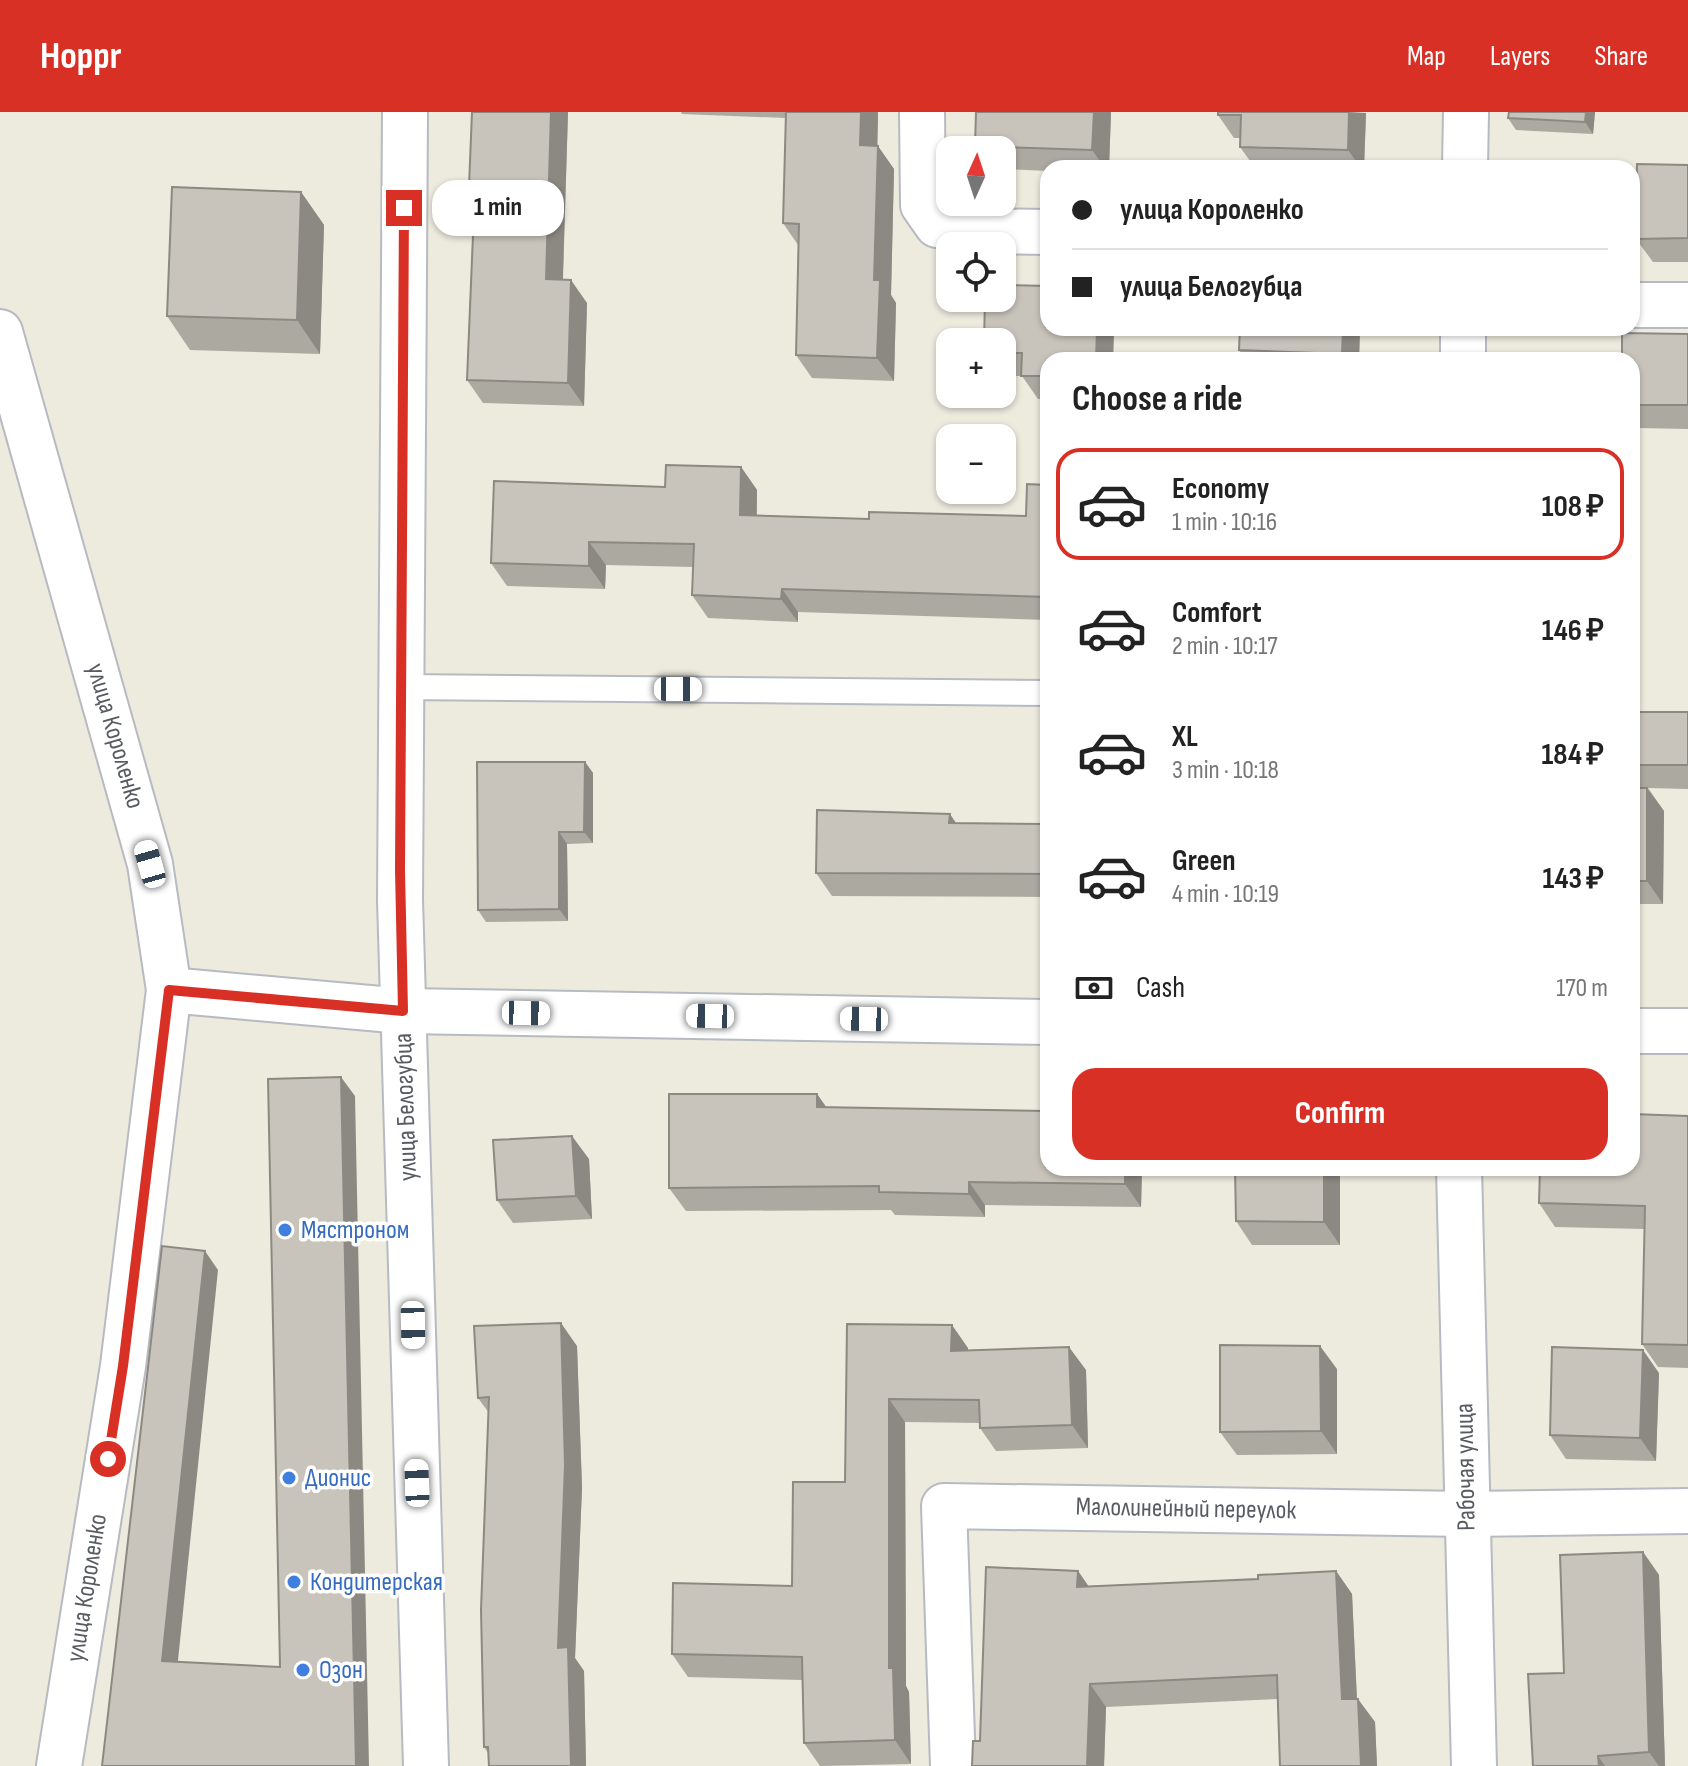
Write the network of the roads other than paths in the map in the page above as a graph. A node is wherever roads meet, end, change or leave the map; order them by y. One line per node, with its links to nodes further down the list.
1 (405, 112): 9 (street, улица Белогубца)
2 (922, 112): 5 (street)
3 (1466, 112): 4 (street)
4 (1465, 160)
5 (1040, 232)
6 (1640, 305): 7 (street)
7 (1688, 305)
8 (0, 332): 11 (street, улица Короленко)
9 (401, 687): 10 (lane); 12 (street, улица Белогубца)
10 (1040, 693)
11 (169, 990): 12 (street); 19 (street, улица Короленко)
12 (403, 1011): 13 (street); 20 (street, улица Белогубца)
13 (1040, 1022)
14 (1640, 1031): 15 (street)
15 (1688, 1031)
16 (1459, 1176): 18 (street, Рабочая улица)
17 (1688, 1511): 18 (street, Малолинейный переулок)
18 (1467, 1514): 21 (street, Малолинейный переулок); 22 (street, Рабочая улица)
19 (59, 1766)
20 (426, 1766)
21 (953, 1766)
22 (1474, 1766)

